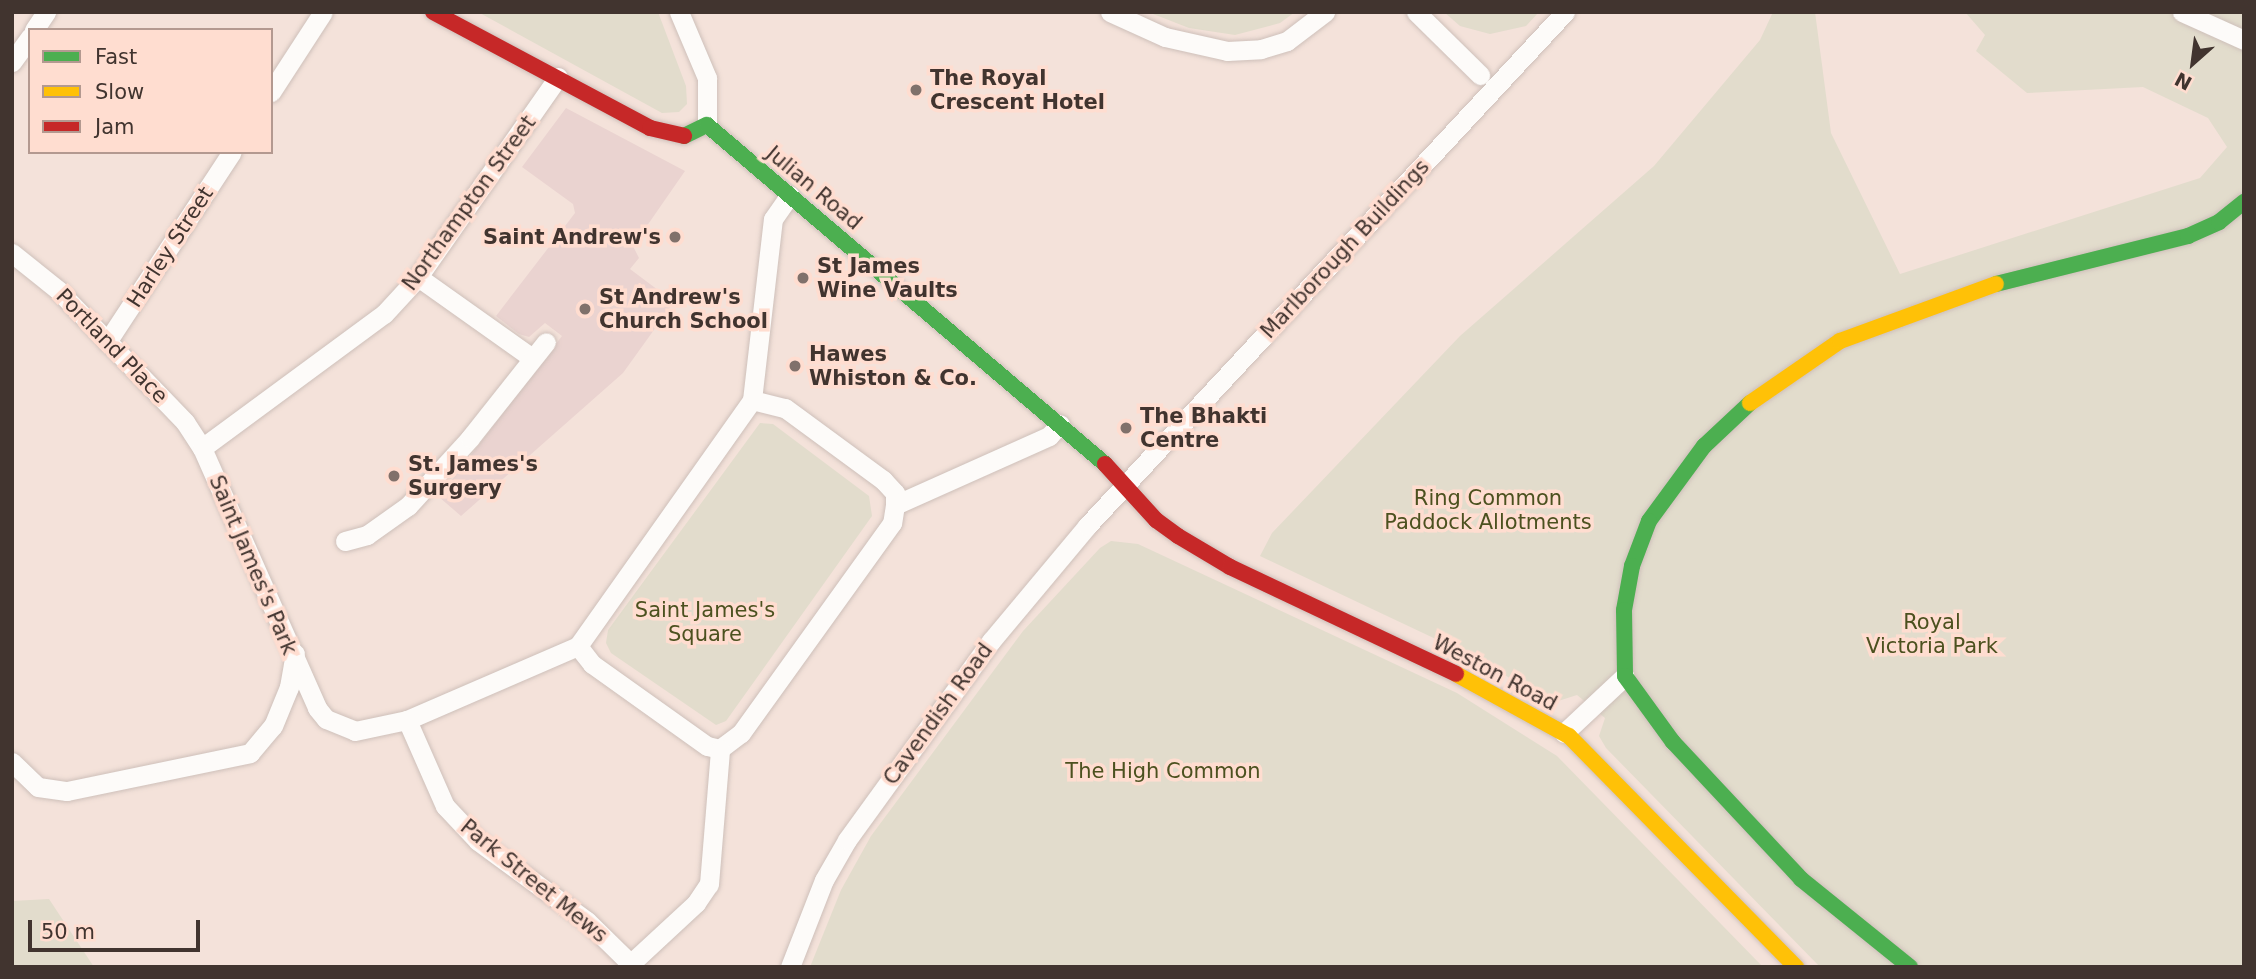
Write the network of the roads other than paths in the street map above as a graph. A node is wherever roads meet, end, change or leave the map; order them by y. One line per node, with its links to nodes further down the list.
1 (46, 12): 11 (street)
2 (323, 12): 17 (street)
3 (678, 12): 18 (street)
4 (1110, 12): 5 (street)
5 (1325, 12)
6 (1416, 12): 15 (street)
7 (1565, 12): 30 (street, Marlborough Buildings)
8 (2182, 12): 12 (street)
9 (2216, 12): 12 (street)
10 (442, 14): 16 (street)
11 (35, 28)
12 (2238, 36)
13 (28, 40): 14 (street)
14 (12, 62)
15 (1480, 75)
16 (558, 77): 18 (street); 23 (street, Northampton Street)
17 (273, 89)
18 (707, 125): 20 (street, Julian Road)
19 (231, 154): 24 (street, Harley Street)
20 (790, 195): 27 (street); 28 (street, Julian Road)
21 (2244, 202): 35 (street)
22 (12, 253): 24 (street, Portland Place)
23 (418, 277): 26 (street); 29 (street, Northampton Street)
24 (107, 342): 29 (street, Portland Place)
25 (546, 342): 26 (street)
26 (532, 358): 32 (street)
27 (752, 400): 31 (street); 33 (street)
28 (1060, 424): 30 (street, Julian Road); 31 (street)
29 (202, 448): 34 (street, Saint James's Park)
30 (1125, 486): 37 (street, Weston Road); 41 (street, Cavendish Road)
31 (895, 505): 38 (street)
32 (345, 541)
33 (578, 646): 36 (street); 38 (street)
34 (295, 653): 36 (street); 39 (street, Saint James's Park)
35 (1625, 676): 37 (street); 43 (street)
36 (407, 720): 40 (street, Park Street Mews)
37 (1564, 733): 42 (street, Weston Road)
38 (720, 749): 40 (street)
39 (12, 762)
40 (631, 966)
41 (790, 967)
42 (1796, 967)
43 (1910, 967)

